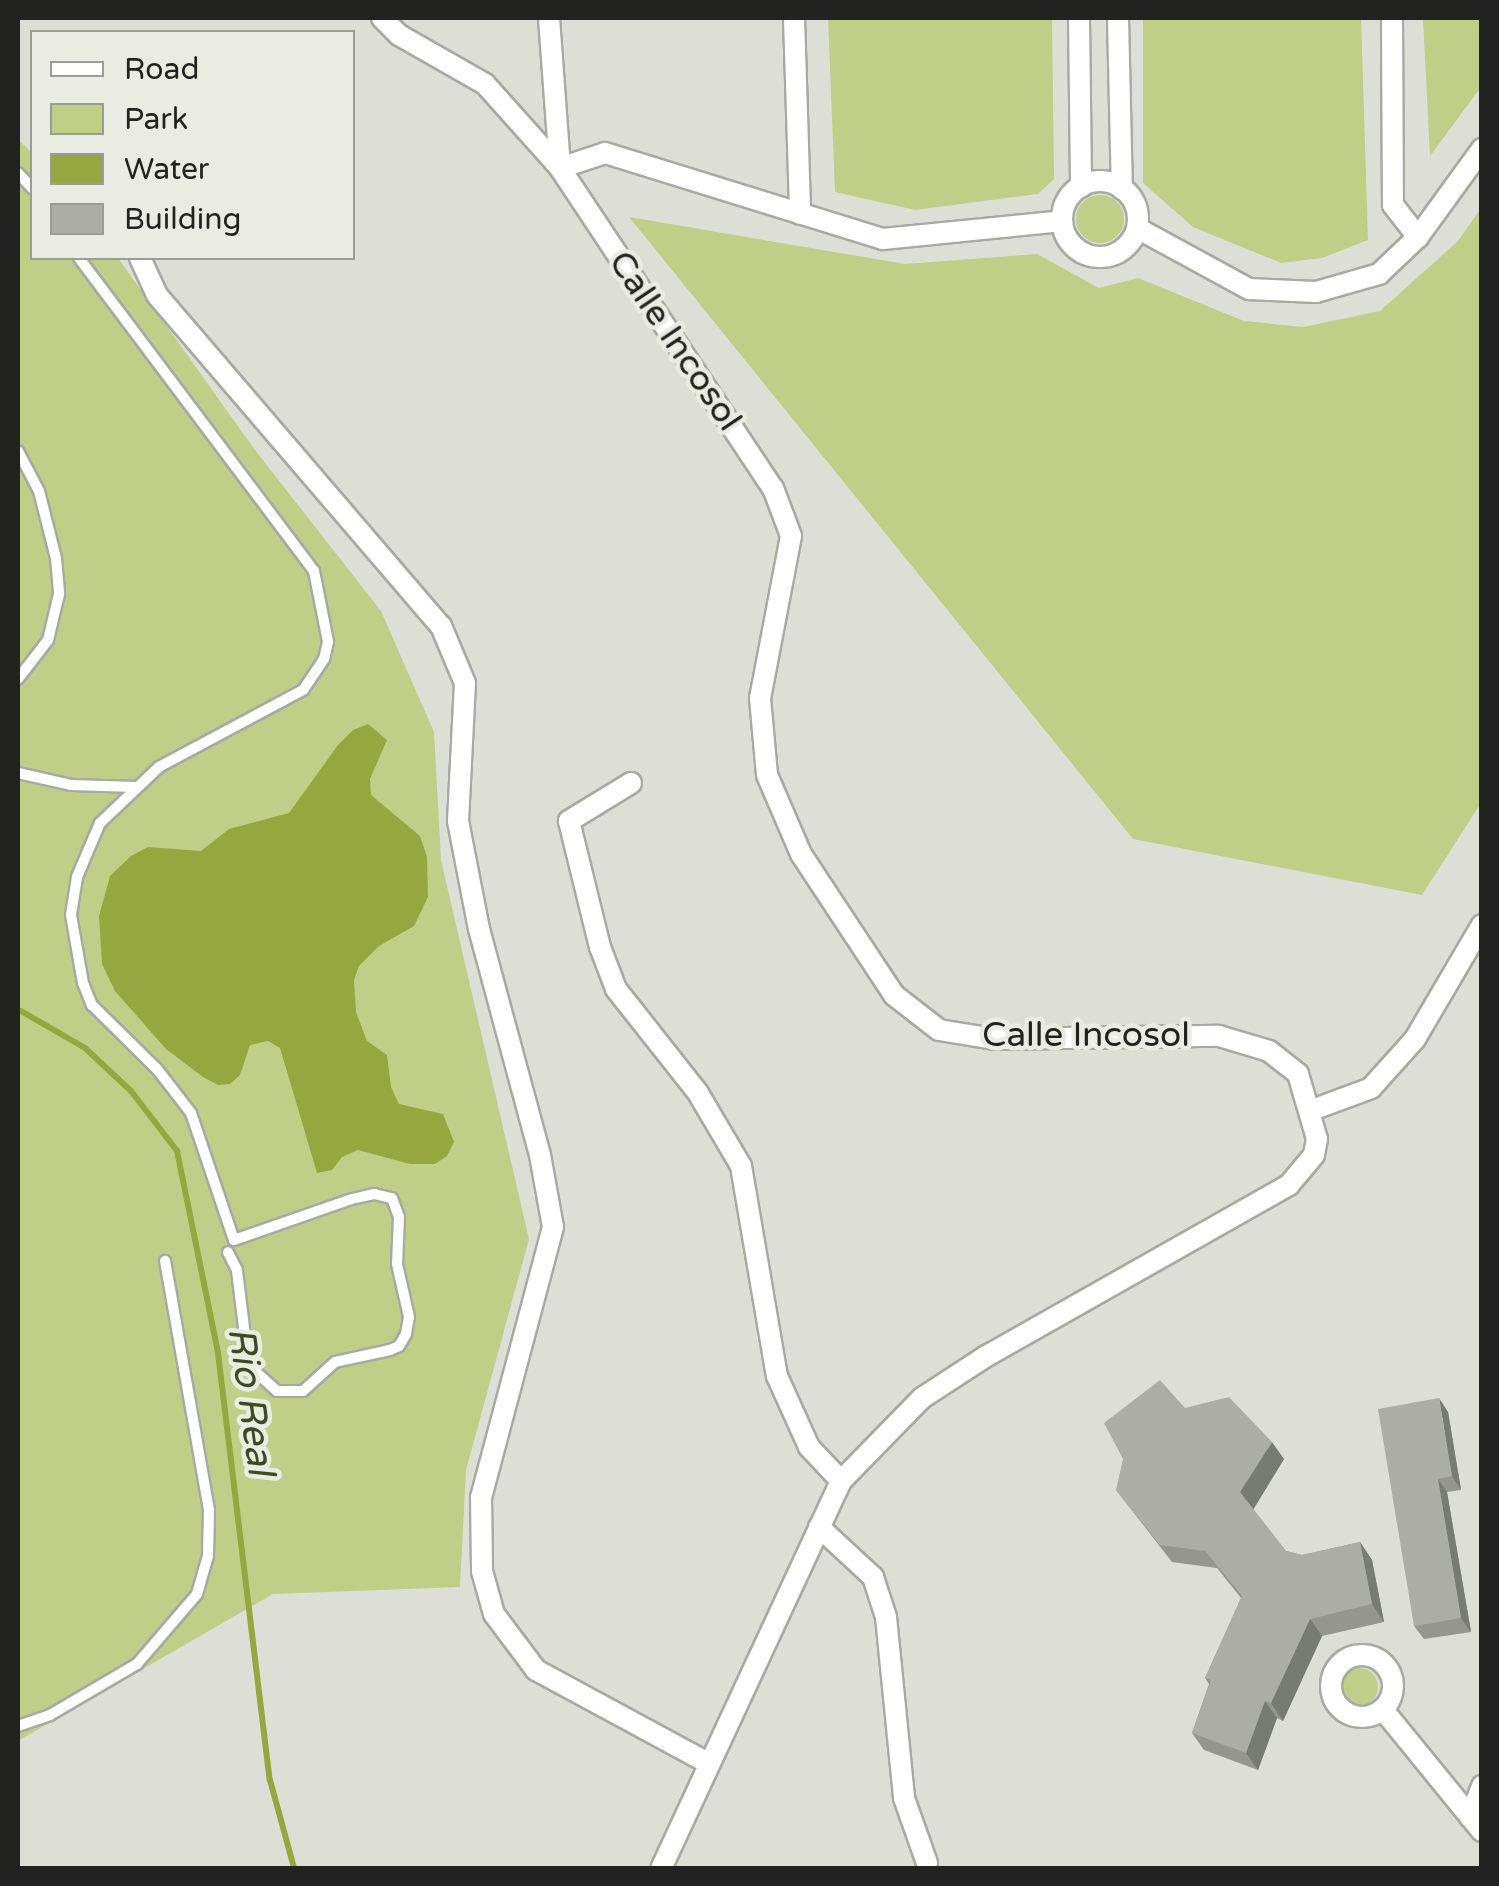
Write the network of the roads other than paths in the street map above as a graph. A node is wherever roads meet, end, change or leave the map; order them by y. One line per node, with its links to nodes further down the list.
1 (382, 18): 8 (street, Calle Incosol)
2 (549, 18): 8 (street)
3 (794, 18): 11 (street)
4 (1079, 18): 9 (street)
5 (1118, 18): 10 (street)
6 (1392, 18): 14 (street)
7 (1482, 149): 14 (street)
8 (560, 168): 11 (street); 23 (street, Calle Incosol)
9 (1081, 187): 10 (street); 12 (street)
10 (1122, 188): 13 (street)
11 (800, 214): 12 (street)
12 (1062, 221): 13 (street)
13 (1137, 228): 14 (street)
14 (1418, 237)
15 (81, 260): 21 (lane)
16 (141, 260): 30 (street)
17 (18, 451): 18 (lane)
18 (18, 678)
19 (18, 773): 21 (lane)
20 (631, 783): 26 (street)
21 (138, 786): 24 (lane)
22 (1482, 925): 23 (street)
23 (1312, 1110): 26 (street, Calle Incosol)
24 (228, 1252)
25 (165, 1261): 29 (lane)
26 (840, 1481): 27 (street, Calle Incosol)
27 (819, 1527): 30 (street, Calle Incosol); 33 (street)
28 (1384, 1710): 32 (street)
29 (18, 1726)
30 (708, 1762): 34 (street, Calle Incosol)
31 (1482, 1786): 32 (street)
32 (1478, 1819)
33 (927, 1863)
34 (660, 1868)

